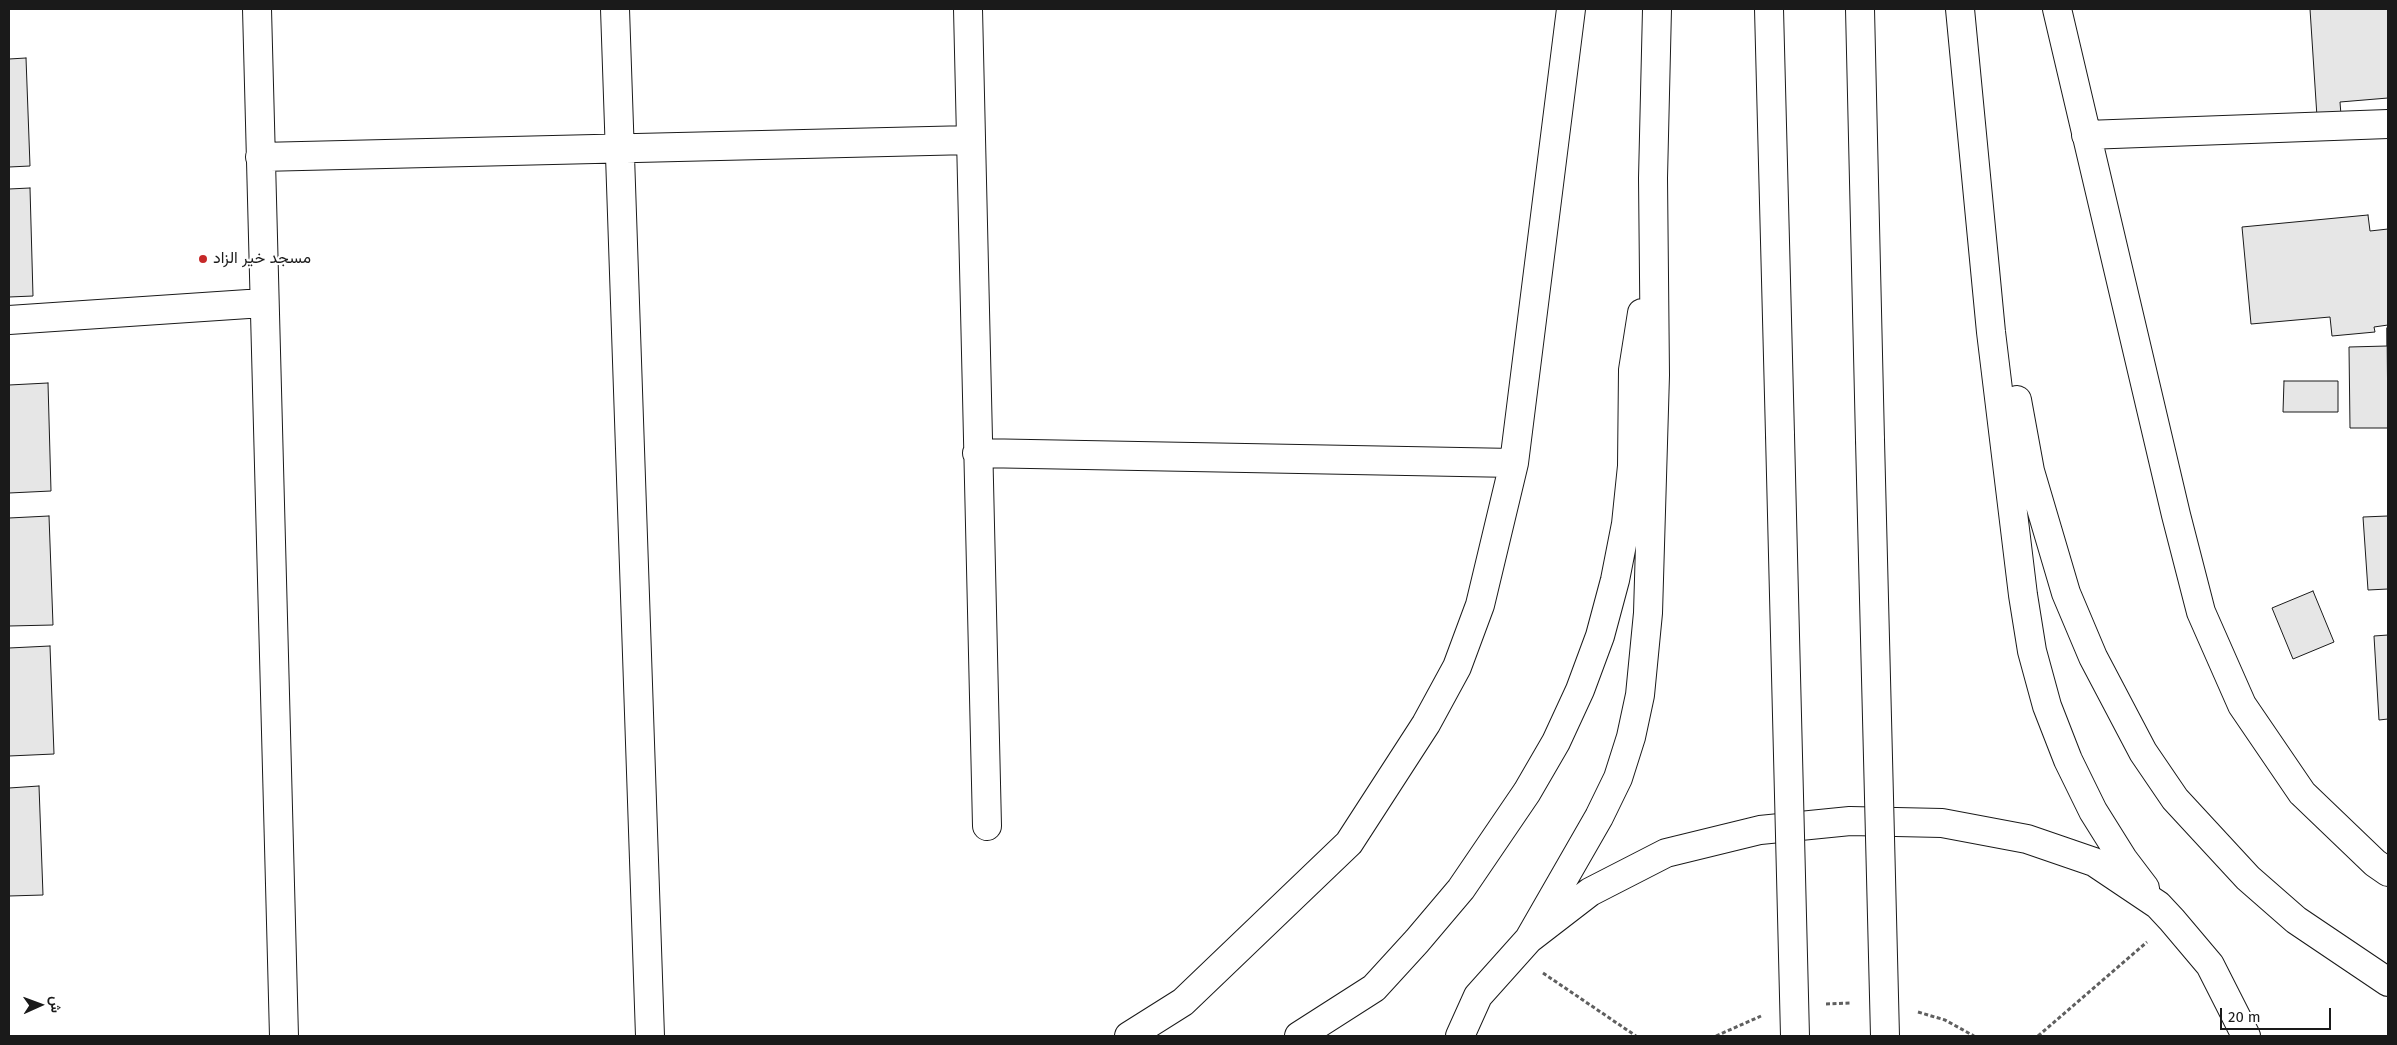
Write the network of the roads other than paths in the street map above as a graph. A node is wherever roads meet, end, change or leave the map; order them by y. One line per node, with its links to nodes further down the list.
1 (256, 9): 14 (main road)
2 (614, 9): 13 (main road)
3 (968, 9): 12 (main road)
4 (1571, 9): 20 (main road)
5 (1657, 9): 15 (main road)
6 (1769, 9): 31 (main road, bridge)
7 (1860, 9): 32 (main road, bridge)
8 (1960, 9): 18 (main road)
9 (2057, 9): 11 (main road)
10 (2388, 124): 11 (main road)
11 (2086, 135): 22 (main road)
12 (971, 140): 13 (main road); 19 (main road)
13 (618, 148): 14 (main road); 27 (main road)
14 (260, 157): 16 (main road)
15 (1654, 273): 24 (main road); 29 (main road)
16 (263, 303): 17 (main road); 26 (main road)
17 (9, 320)
18 (1992, 332): 23 (main road); 25 (main road)
19 (977, 454): 20 (main road); 21 (main road)
20 (1514, 463): 28 (main road)
21 (986, 826)
22 (2388, 872)
23 (2165, 912): 24 (main road); 33 (main road)
24 (1522, 947): 30 (main road)
25 (2388, 982)
26 (284, 1036)
27 (650, 1036)
28 (1129, 1036)
29 (1299, 1036)
30 (1460, 1036)
31 (1795, 1036)
32 (1885, 1036)
33 (2246, 1036)

